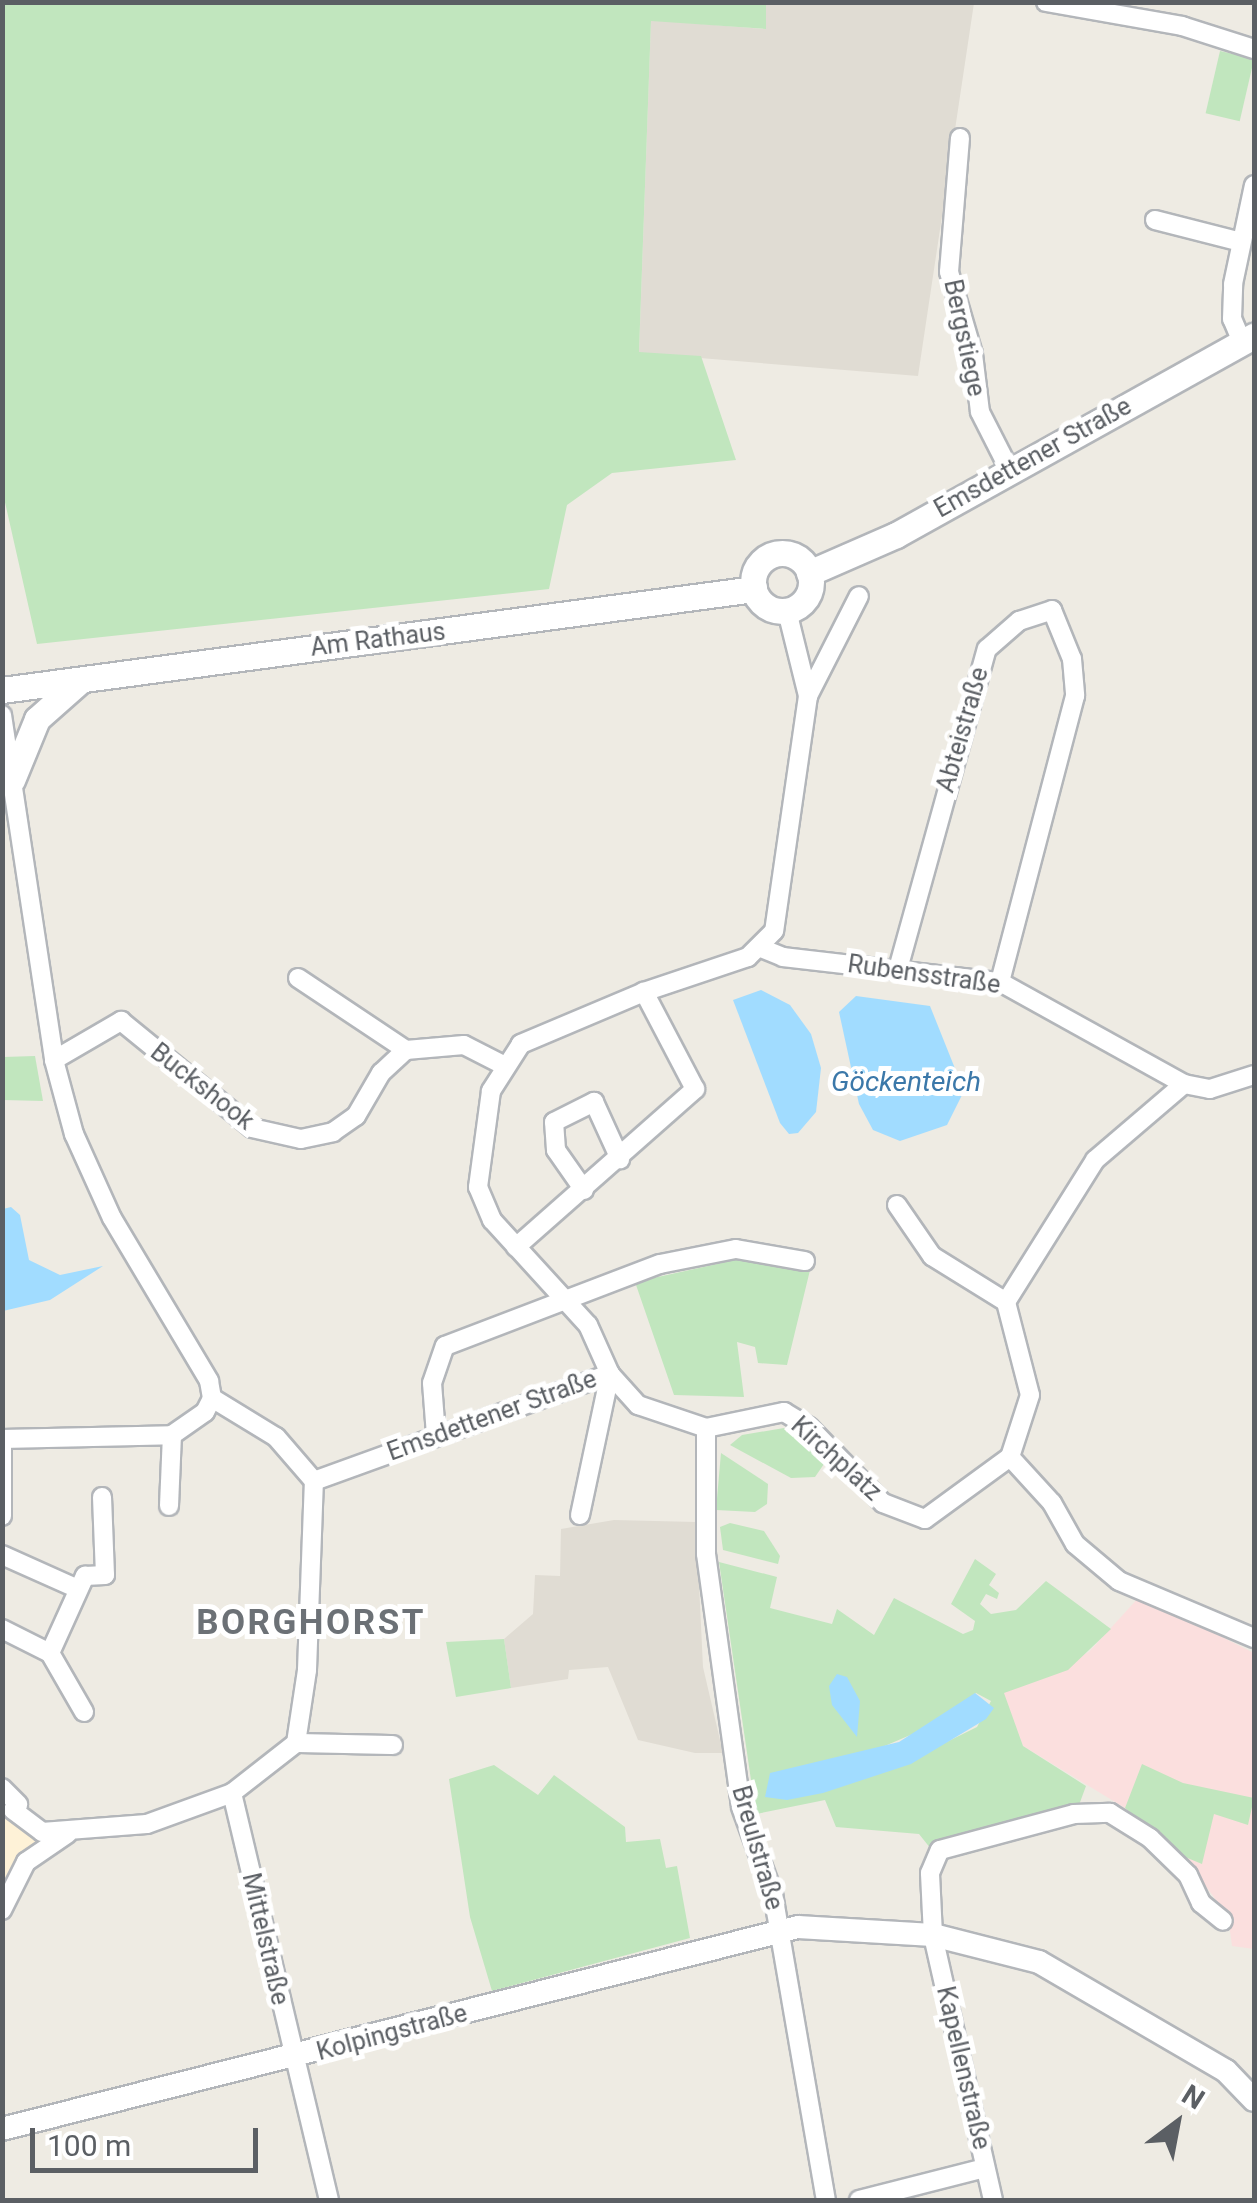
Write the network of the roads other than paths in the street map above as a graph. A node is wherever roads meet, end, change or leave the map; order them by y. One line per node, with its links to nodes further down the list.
1 (1046, 2): 2 (street)
2 (1254, 48)
3 (960, 138): 8 (street, Bergstiege)
4 (1254, 185): 6 (street)
5 (1155, 220): 6 (street)
6 (1241, 242): 7 (street)
7 (1248, 339): 8 (main road, Emsdettener Straße)
8 (1010, 471): 9 (main road, Emsdettener Straße)
9 (809, 573): 10 (main road); 12 (main road)
10 (754, 589): 12 (main road); 13 (main road, Am Rathaus)
11 (860, 596): 15 (street)
12 (787, 610): 15 (street)
13 (83, 679): 14 (main road, Am Rathaus); 17 (main road)
14 (2, 690)
15 (808, 696): 18 (street)
16 (2, 715): 17 (street)
17 (12, 780): 24 (street)
18 (761, 948): 19 (street, Rubensstraße); 22 (street)
19 (898, 970): 21 (street, Rubensstraße); 21 (street, Abteistraße)
20 (298, 978): 23 (street)
21 (1000, 982): 27 (street, Rubensstraße)
22 (644, 992): 25 (street); 28 (street)
23 (406, 1050): 24 (street, Buckshook); 25 (street)
24 (54, 1060): 36 (street)
25 (503, 1065): 31 (street, Emsdettener Straße)
26 (1254, 1075): 27 (street)
27 (1184, 1084): 34 (street)
28 (620, 1159): 29 (street); 29 (street)
29 (584, 1190): 31 (street)
30 (897, 1206): 34 (street)
31 (516, 1247): 33 (street, Emsdettener Straße)
32 (805, 1260): 33 (street)
33 (569, 1302): 35 (street, Emsdettener Straße); 39 (street)
34 (1006, 1302): 42 (street)
35 (610, 1374): 37 (street); 39 (street, Emsdettener Straße); 46 (street)
36 (212, 1398): 38 (street); 43 (street)
37 (706, 1428): 42 (street, Kirchplatz); 61 (street, Breulstraße)
38 (172, 1434): 40 (street); 45 (street)
39 (436, 1436): 43 (street, Emsdettener Straße)
40 (2, 1439)
41 (2, 1448): 47 (street)
42 (1010, 1457): 51 (street)
43 (314, 1482): 54 (street)
44 (102, 1497): 49 (street)
45 (169, 1506)
46 (580, 1515)
47 (2, 1516)
48 (2, 1555): 49 (street)
49 (78, 1589): 52 (street)
50 (2, 1629): 52 (street)
51 (1254, 1638)
52 (50, 1653): 53 (street)
53 (84, 1712)
54 (296, 1743): 55 (street); 57 (street)
55 (393, 1745)
56 (2, 1788): 58 (street)
57 (232, 1793): 58 (street); 63 (street, Mittelstraße)
58 (68, 1834): 59 (street)
59 (2, 1910)
60 (1223, 1921): 62 (street, Kapellenstraße)
61 (780, 1928): 62 (street, Kolpingstraße); 63 (street, Kolpingstraße); 68 (street, Breulstraße)
62 (933, 1935): 64 (street, Kolpingstraße); 66 (street, Kapellenstraße)
63 (293, 2059): 65 (street, Kolpingstraße); 67 (street, Mittelstraße)
64 (1253, 2096)
65 (2, 2129)
66 (985, 2168): 69 (street); 70 (street, Kapellenstraße)
67 (329, 2200)
68 (826, 2200)
69 (859, 2200)
70 (993, 2200)

